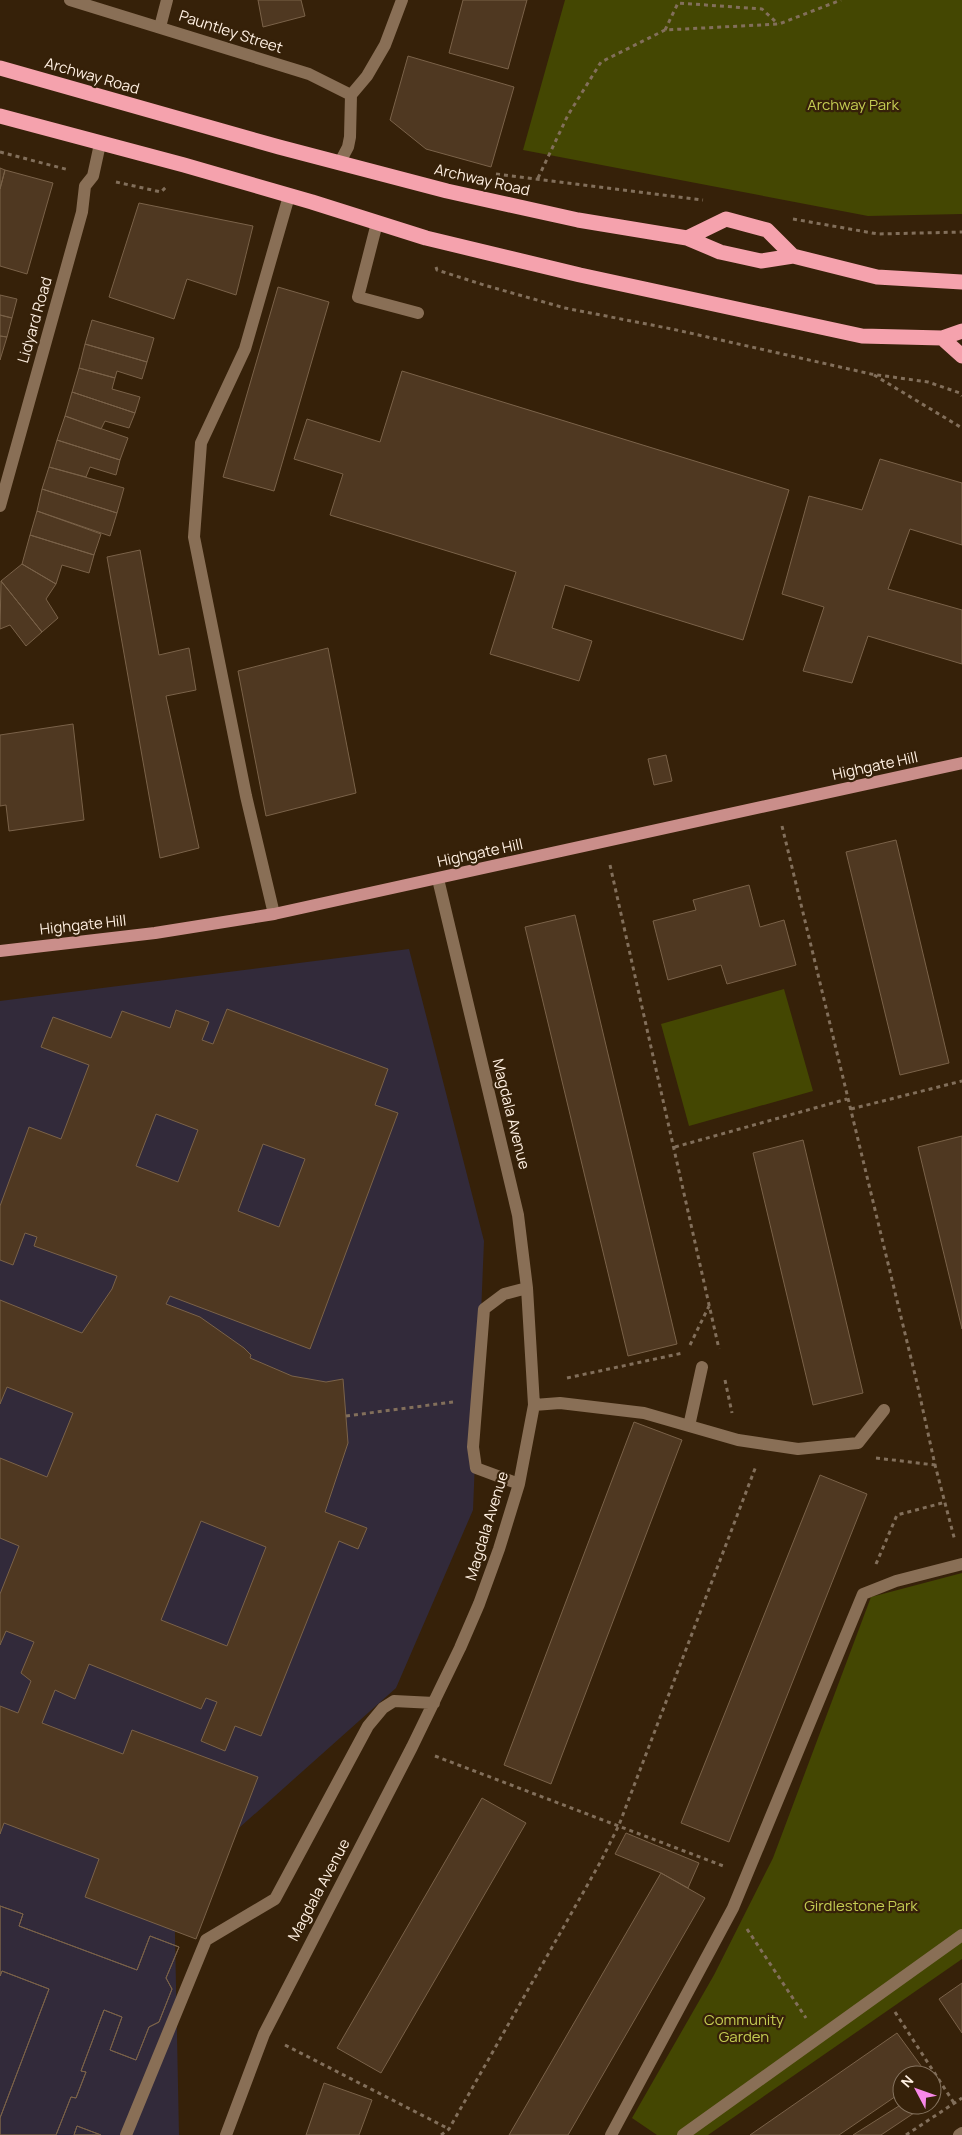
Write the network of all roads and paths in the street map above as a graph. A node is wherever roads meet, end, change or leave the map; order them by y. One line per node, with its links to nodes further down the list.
1 (70, 0): 6 (street, Pauntley Street)
2 (167, 0): 6 (street)
3 (402, 0): 9 (street)
4 (841, 0): 5 (path)
5 (779, 24): 7 (path); 7 (path)
6 (160, 26): 9 (street, Pauntley Street)
7 (664, 30): 13 (path)
8 (0, 68): 12 (highway, Archway Road)
9 (351, 95): 12 (street)
10 (0, 116): 11 (highway)
11 (100, 144): 14 (highway); 27 (street, Lidyard Road)
12 (340, 162): 17 (highway, Archway Road)
13 (538, 178)
14 (289, 196): 15 (highway); 32 (street)
15 (377, 223): 16 (highway); 20 (street)
16 (426, 238): 22 (highway); 24 (path)
17 (687, 238): 18 (highway, Archway Road); 18 (highway)
18 (793, 256): 19 (highway, Archway Road)
19 (962, 282)
20 (418, 313)
21 (962, 331): 22 (highway)
22 (942, 338): 23 (highway)
23 (962, 356)
24 (871, 374): 25 (path); 26 (path)
25 (961, 393)
26 (962, 428)
27 (0, 506)
28 (962, 763): 29 (main road, Highgate Hill)
29 (777, 803): 30 (main road, Highgate Hill); 35 (path)
30 (605, 843): 31 (main road, Highgate Hill); 37 (path)
31 (438, 879): 32 (main road, Highgate Hill); 38 (street, Magdala Avenue)
32 (274, 914): 33 (main road, Highgate Hill)
33 (0, 951)
34 (962, 1080): 36 (path)
35 (847, 1098): 36 (path); 37 (path)
36 (851, 1109): 52 (path)
37 (675, 1147): 39 (path)
38 (527, 1288): 43 (street, Magdala Avenue); 44 (street)
39 (709, 1306): 40 (path); 43 (path)
40 (720, 1354)
41 (702, 1367): 48 (street)
42 (724, 1373): 49 (path)
43 (533, 1386): 45 (street, Magdala Avenue)
44 (476, 1400): 47 (path); 51 (street)
45 (534, 1405): 48 (street); 51 (street, Magdala Avenue)
46 (884, 1410): 50 (street)
47 (346, 1416)
48 (689, 1426): 49 (street)
49 (738, 1440): 50 (street)
50 (764, 1444): 57 (path)
51 (519, 1484): 55 (street, Magdala Avenue)
52 (946, 1502): 53 (path); 54 (path)
53 (961, 1564): 54 (street)
54 (863, 1594): 58 (street)
55 (434, 1703): 56 (street, Magdala Avenue); 68 (street)
56 (412, 1747): 57 (path); 62 (street, Magdala Avenue)
57 (619, 1825): 58 (path); 66 (path)
58 (747, 1876): 59 (street)
59 (733, 1908): 63 (path); 71 (street)
60 (962, 1935): 61 (street)
61 (882, 1993): 63 (street); 65 (path)
62 (264, 2034): 66 (path); 69 (street, Magdala Avenue)
63 (819, 2038): 72 (street)
64 (962, 2098): 65 (path)
65 (954, 2103): 73 (path)
66 (449, 2129): 70 (path)
67 (962, 2133): 74 (street)
68 (126, 2135)
69 (226, 2135)
70 (441, 2135)
71 (611, 2135)
72 (682, 2135)
73 (906, 2135)
74 (959, 2135)

